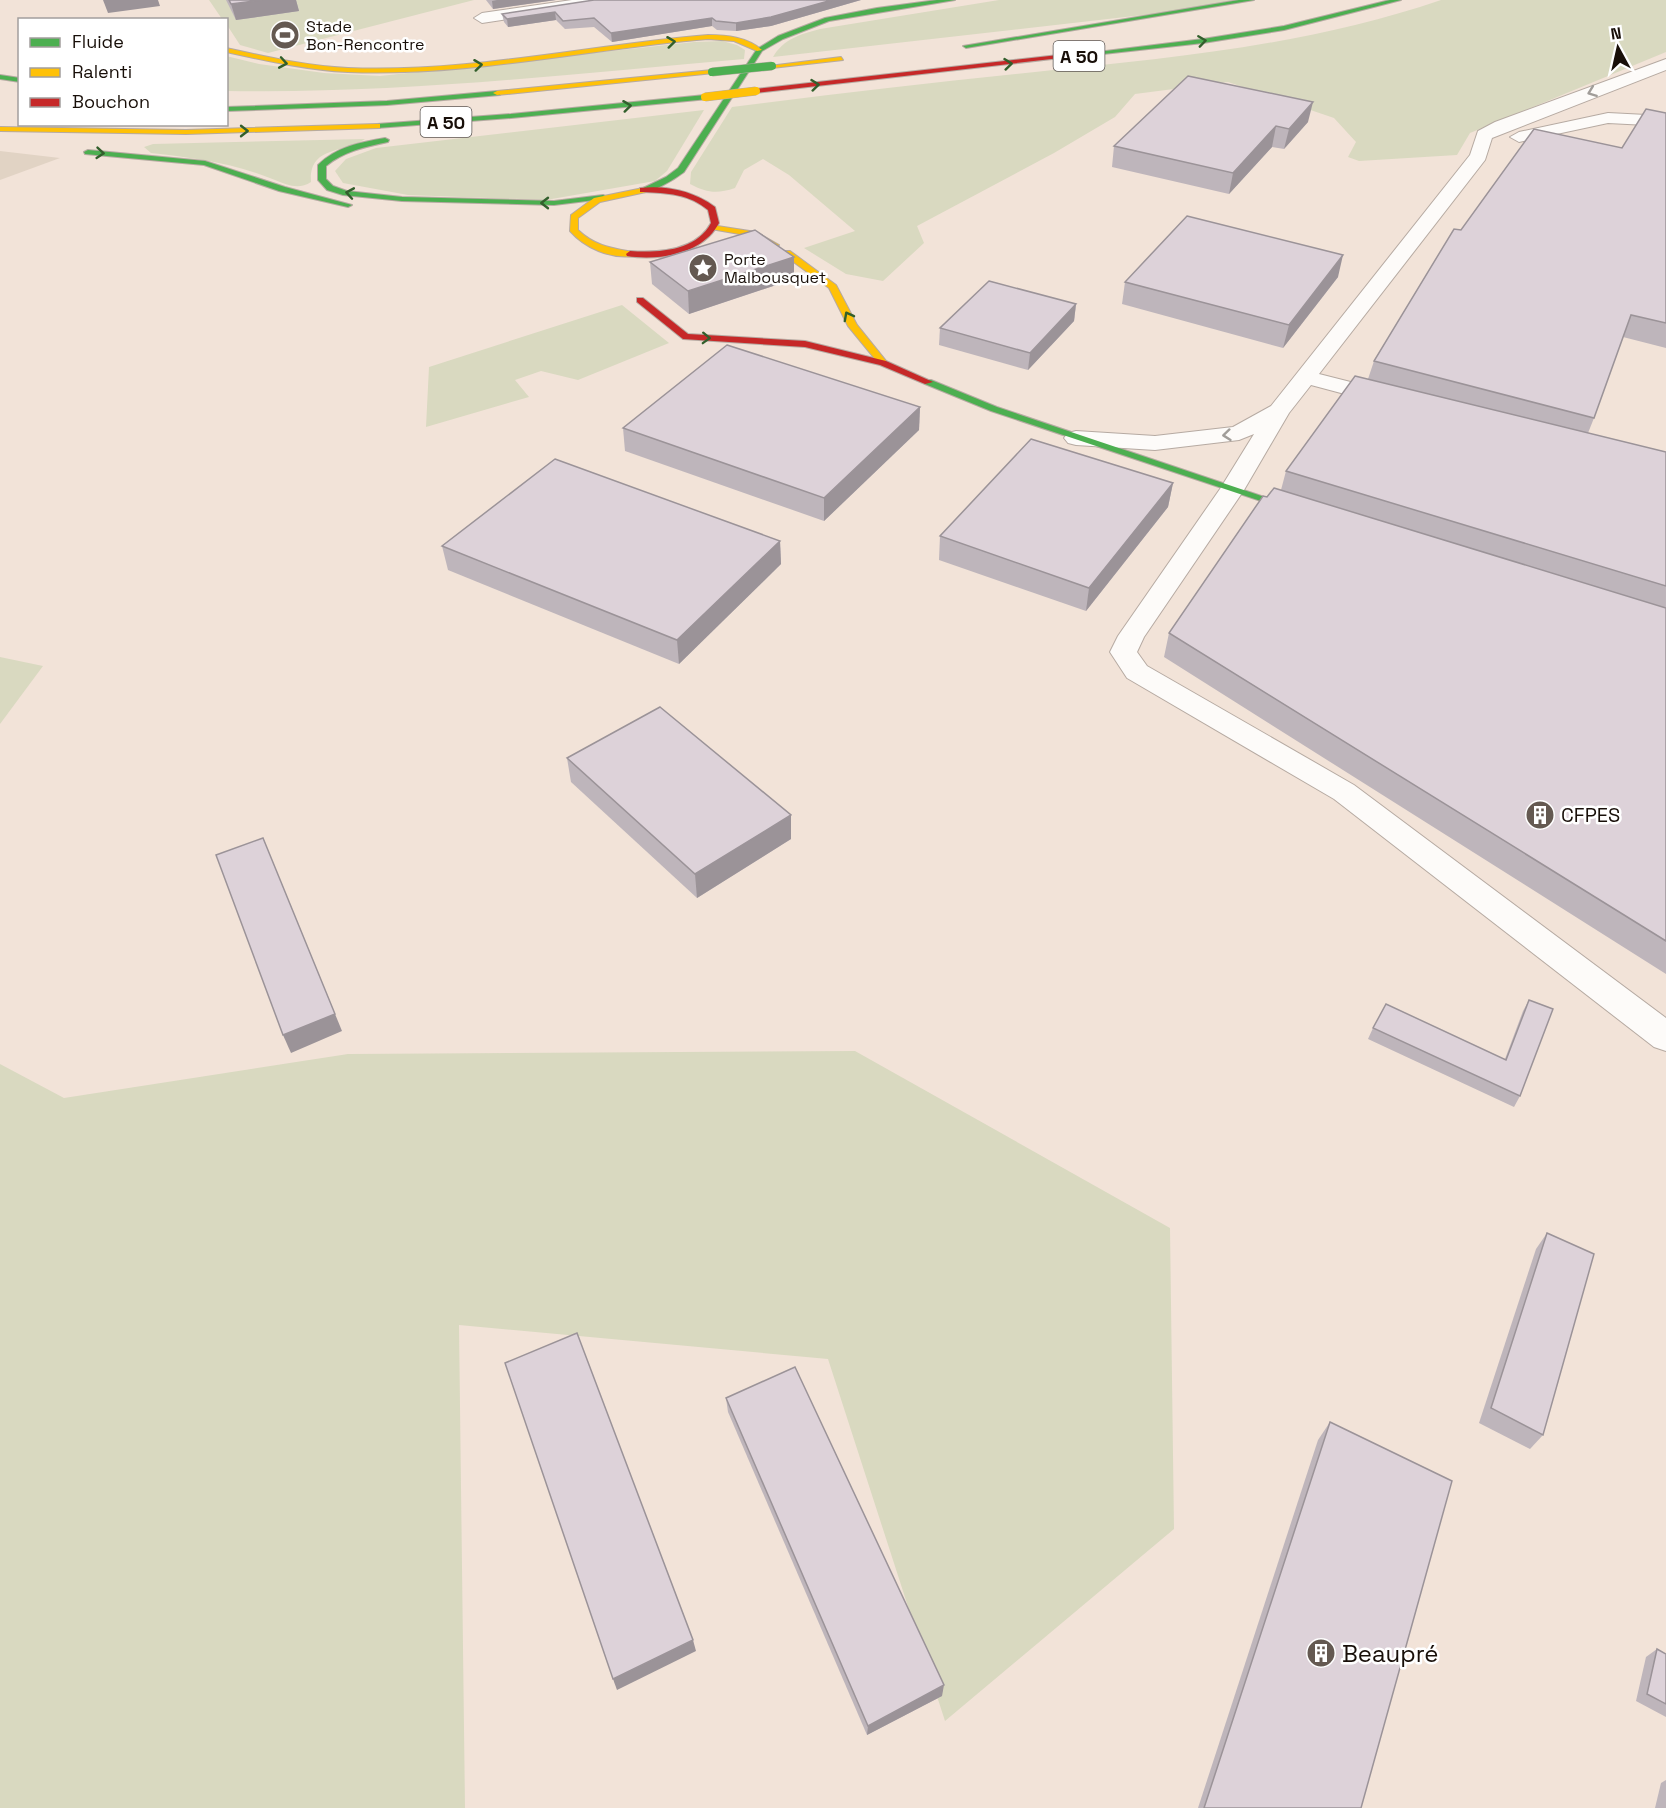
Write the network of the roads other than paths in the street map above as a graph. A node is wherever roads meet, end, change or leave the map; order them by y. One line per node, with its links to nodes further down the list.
1 (602, 0): 5 (street)
2 (952, 0): 8 (main road)
3 (1398, 0): 16 (main road, A 50, one-way to 3, bridge)
4 (1257, 4): 6 (main road, A 50)
5 (483, 18)
6 (960, 47)
7 (228, 50): 8 (main road, one-way to 8)
8 (759, 50): 25 (main road)
9 (852, 58): 11 (main road, A 50, bridge)
10 (1666, 64): 24 (street, one-way to 24)
11 (675, 76): 14 (main road); 15 (main road, A 50)
12 (0, 77): 13 (main road)
13 (18, 80)
14 (228, 97)
15 (228, 109)
16 (603, 109): 22 (main road, A 50, one-way to 16); 28 (main road, one-way to 16)
17 (0, 120): 19 (main road)
18 (1666, 121): 24 (street)
19 (18, 122)
20 (77, 126): 22 (main road, A 50)
21 (0, 129): 22 (main road)
22 (185, 132)
23 (77, 151): 29 (main road, one-way to 29)
24 (1479, 156): 35 (street)
25 (681, 170): 26 (main road); 27 (main road)
26 (643, 190): 27 (main road); 28 (main road)
27 (689, 195): 30 (main road)
28 (603, 197): 29 (main road)
29 (572, 224): 31 (main road)
30 (714, 228): 31 (main road); 34 (main road, one-way to 30)
31 (619, 254): 32 (main road)
32 (612, 267)
33 (640, 300): 34 (main road, one-way to 34)
34 (883, 363): 38 (main road)
35 (1306, 377): 36 (street); 37 (street)
36 (1407, 403)
37 (1279, 411): 38 (street, one-way to 38); 39 (street)
38 (1076, 438): 39 (main road)
39 (1232, 490): 40 (main road); 41 (street)
40 (1312, 515)
41 (1666, 1036)

